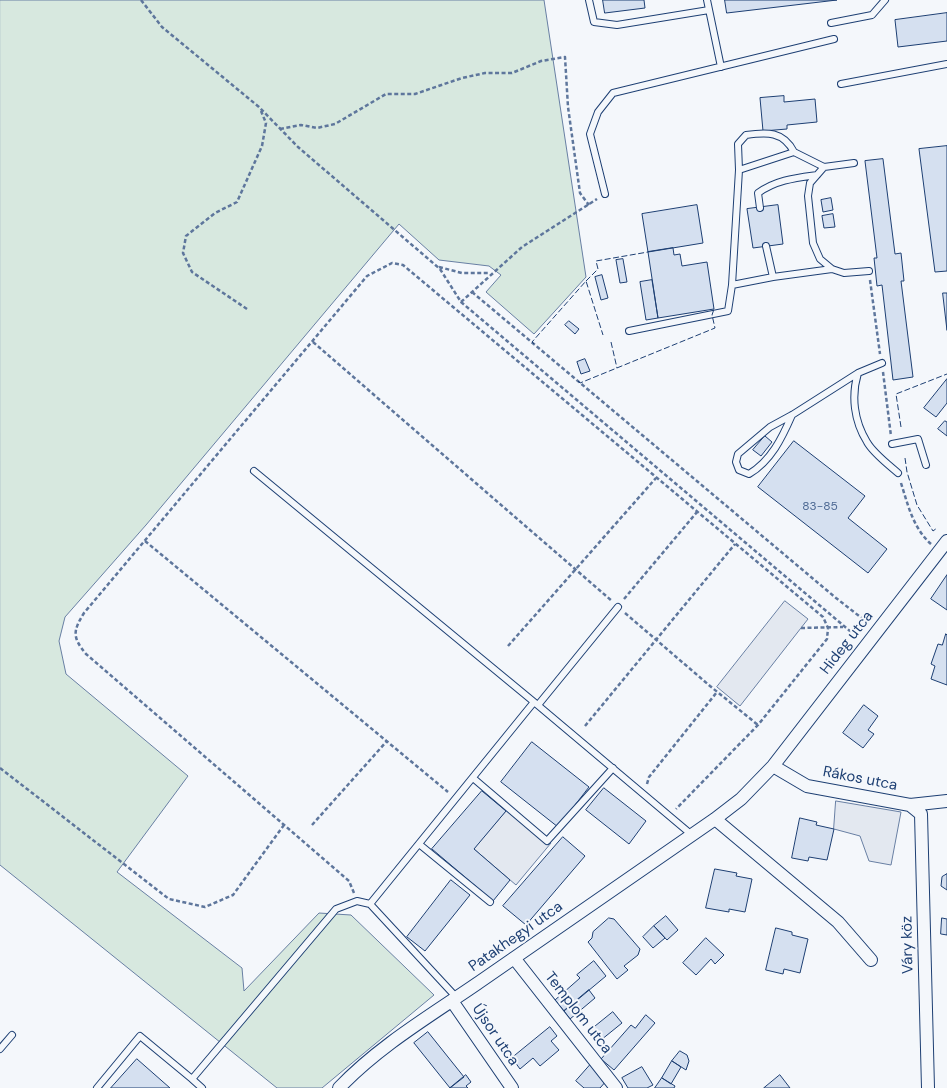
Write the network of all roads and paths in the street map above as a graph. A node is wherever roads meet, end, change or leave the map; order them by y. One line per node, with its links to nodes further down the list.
1 (141, 0): 11 (path)
2 (589, 0): 5 (lane)
3 (707, 0): 5 (lane)
4 (885, 0): 6 (lane)
5 (709, 10): 9 (lane)
6 (831, 23)
7 (834, 39): 9 (lane)
8 (947, 64): 10 (lane)
9 (721, 67): 18 (lane)
10 (841, 84)
11 (259, 107): 12 (path); 30 (path)
12 (280, 129): 19 (path); 22 (path)
13 (794, 152): 15 (lane); 16 (lane); 16 (lane)
14 (854, 162): 15 (lane)
15 (824, 167): 17 (lane)
16 (739, 170): 27 (lane)
17 (817, 175): 20 (lane); 23 (lane)
18 (605, 194): 19 (path)
19 (589, 205): 25 (path)
20 (760, 208)
21 (766, 246): 26 (lane)
22 (436, 266): 25 (path); 29 (path)
23 (832, 268): 24 (lane); 26 (lane)
24 (869, 271): 33 (path)
25 (492, 273): 28 (path)
26 (773, 277): 27 (lane)
27 (732, 285): 31 (lane)
28 (472, 292): 29 (path); 50 (path)
29 (461, 302): 47 (path)
30 (247, 309)
31 (629, 331)
32 (313, 342): 40 (path); 42 (path); 45 (path)
33 (882, 363): 34 (lane); 36 (path)
34 (858, 373): 35 (lane); 39 (lane)
35 (792, 415): 35 (lane)
36 (892, 444): 37 (lane)
37 (926, 465)
38 (254, 471): 55 (lane)
39 (898, 473): 44 (path)
40 (656, 478): 41 (path); 45 (path)
41 (698, 512): 43 (path); 46 (path)
42 (144, 542): 58 (path); 69 (path)
43 (735, 544): 49 (path); 51 (path)
44 (945, 549): 50 (street, Hideg utca)
45 (575, 569): 46 (path); 53 (path)
46 (618, 606): 51 (path); 55 (lane)
47 (844, 627): 49 (path); 52 (path)
48 (801, 628): 49 (path)
49 (828, 628): 56 (path)
50 (878, 630): 52 (street, Hideg utca)
51 (656, 640): 54 (path); 57 (path)
52 (866, 644): 59 (street, Hideg utca)
53 (508, 646)
54 (717, 692): 56 (path); 63 (path)
55 (536, 703): 61 (lane); 62 (lane)
56 (758, 725): 67 (path)
57 (586, 726)
58 (387, 741): 64 (path); 70 (path)
59 (773, 766): 66 (street, Rákos utca); 68 (street, Patakhegyi utca)
60 (0, 768): 69 (path)
61 (613, 768): 62 (lane); 63 (lane)
62 (473, 778): 64 (lane)
63 (644, 795): 67 (lane)
64 (456, 799): 72 (lane)
65 (947, 801): 66 (street, Rákos utca)
66 (910, 806): 87 (street, Váry köz)
67 (669, 816): 71 (lane)
68 (715, 819): 71 (street, Patakhegyi utca); 77 (street)
69 (284, 825): 73 (path)
70 (312, 825)
71 (692, 835): 76 (street, Patakhegyi utca)
72 (419, 844): 74 (lane); 75 (lane)
73 (358, 901): 75 (lane); 81 (lane)
74 (490, 902)
75 (370, 904): 78 (lane)
76 (514, 958): 78 (street, Patakhegyi utca); 86 (street, Templom utca)
77 (871, 960)
78 (454, 999): 84 (street, Patakhegyi utca); 85 (street, Újsor utca)
79 (12, 1035): 80 (lane)
80 (0, 1049)
81 (192, 1079): 82 (lane); 83 (lane)
82 (97, 1088)
83 (202, 1088)
84 (339, 1088)
85 (512, 1088)
86 (616, 1088)
87 (928, 1088)

